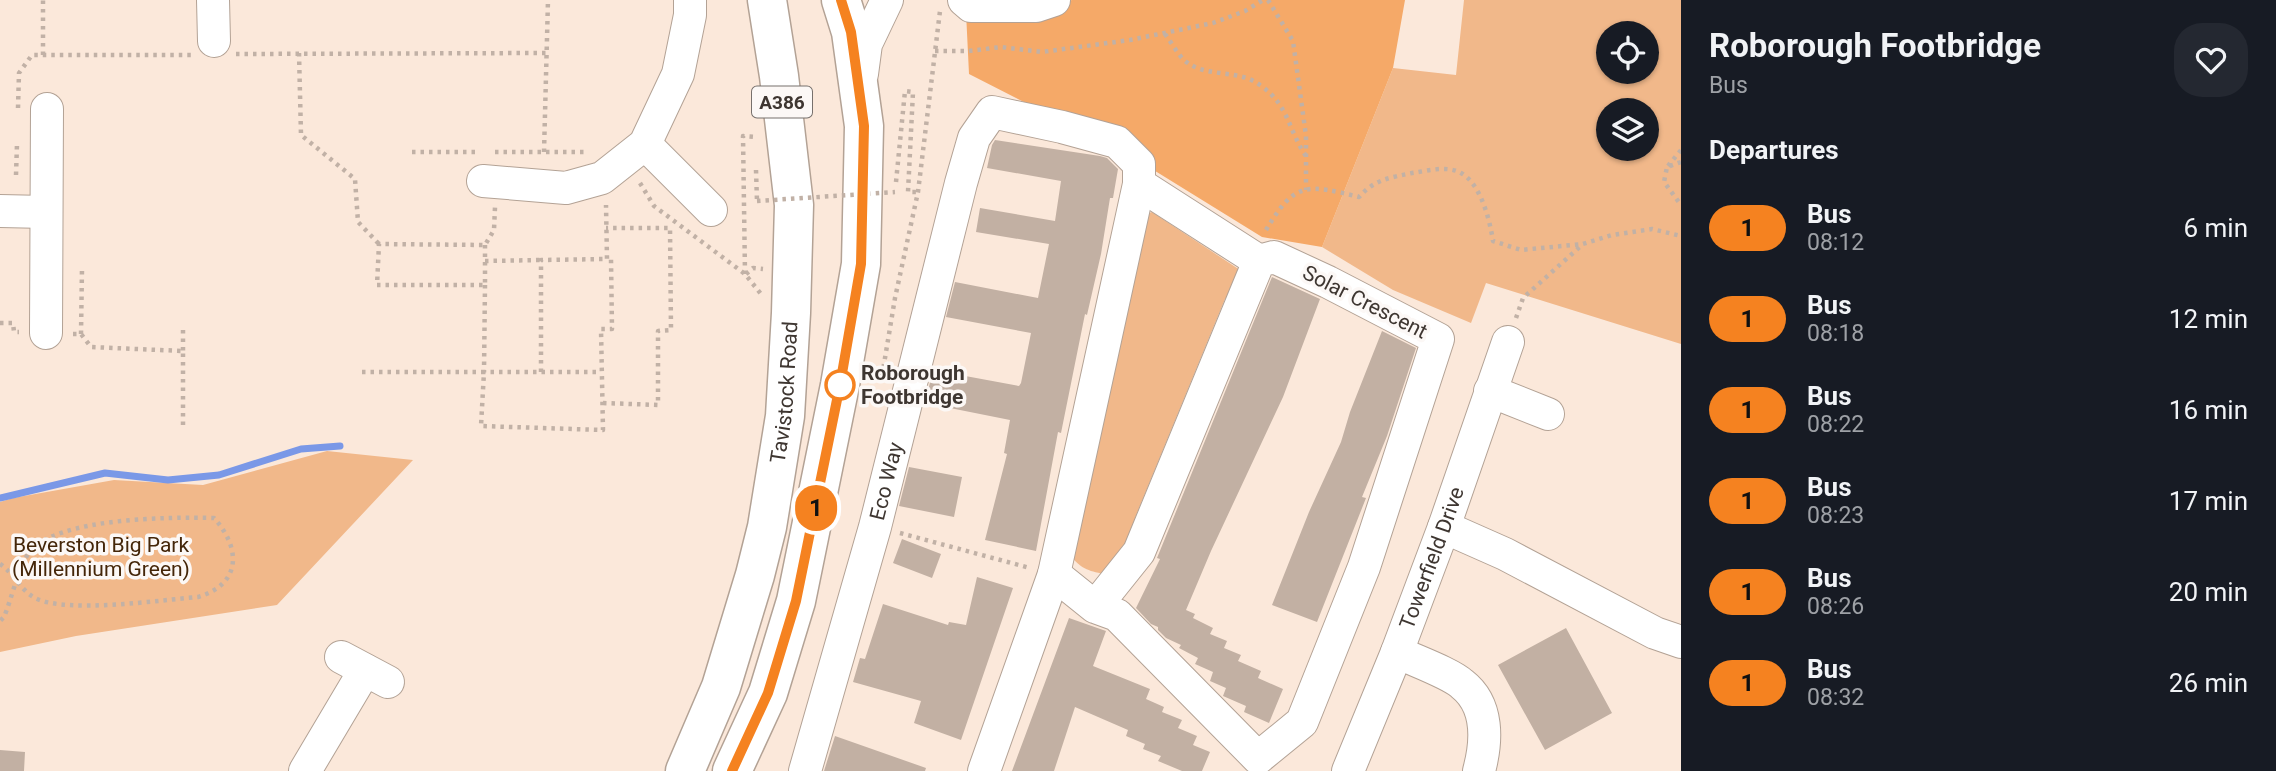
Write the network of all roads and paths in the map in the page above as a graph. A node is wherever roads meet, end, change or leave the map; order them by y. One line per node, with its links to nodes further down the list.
1 (43, 0): 12 (path)
2 (213, 0): 12 (street)
3 (548, 0): 15 (path)
4 (690, 0): 23 (street)
5 (767, 0): 76 (highway, Tavistock Road / A386)
6 (841, 0): 16 (highway)
7 (887, 0): 16 (street)
8 (1054, 0): 10 (street)
9 (1266, 0): 11 (path); 22 (path)
10 (952, 2): 13 (path)
11 (1165, 34): 13 (path); 22 (path)
12 (207, 48): 14 (path)
13 (935, 51): 30 (path)
14 (299, 53): 15 (path); 37 (path)
15 (546, 53): 21 (path)
16 (859, 94): 77 (highway)
17 (47, 110): 34 (street)
18 (755, 148): 46 (path)
19 (1681, 150): 26 (path)
20 (412, 152): 21 (path)
21 (544, 152): 23 (path)
22 (1306, 156): 29 (path)
23 (626, 160): 28 (street); 32 (street); 35 (path)
24 (756, 161): 30 (path, bridge)
25 (1681, 162): 26 (path)
26 (1667, 167): 31 (path)
27 (1139, 174): 43 (street); 64 (street, Eco Way); 67 (street)
28 (489, 181): 39 (path)
29 (1306, 190): 38 (path); 43 (path)
30 (918, 192): 49 (path)
31 (1681, 205)
32 (711, 210)
33 (0, 211): 34 (street)
34 (46, 212): 52 (street)
35 (606, 228): 40 (path); 61 (path)
36 (1681, 236): 38 (path)
37 (379, 244): 39 (path); 47 (path)
38 (1583, 244): 54 (path)
39 (485, 245): 42 (path)
40 (607, 259): 41 (path); 59 (path)
41 (541, 260): 42 (path); 58 (path)
42 (485, 261): 47 (path)
43 (1259, 261): 69 (street); 74 (street, Solar Crescent)
44 (82, 268): 53 (path)
45 (769, 270): 46 (path)
46 (745, 274): 48 (path)
47 (485, 285): 57 (path)
48 (764, 297)
49 (895, 298)
50 (0, 323): 52 (path)
51 (183, 330): 55 (path)
52 (46, 333): 53 (path)
53 (81, 334): 55 (path)
54 (1507, 341): 60 (street, Towerfield Drive)
55 (183, 351): 63 (path)
56 (362, 372): 57 (path)
57 (484, 372): 58 (path); 61 (path)
58 (541, 372): 59 (path)
59 (601, 372): 61 (path)
60 (1490, 391): 62 (street); 65 (street, Towerfield Drive)
61 (603, 403)
62 (1548, 414)
63 (183, 428)
64 (875, 527): 67 (path); 78 (street, Eco Way)
65 (1444, 527): 71 (street); 72 (street, Towerfield Drive)
66 (0, 565): 68 (path)
67 (1054, 574): 69 (street, Solar Crescent); 79 (street)
68 (18, 582): 68 (path); 70 (path)
69 (1095, 607): 74 (street, Solar Crescent)
70 (0, 621)
71 (1681, 642)
72 (1397, 652): 80 (street, Towerfield Drive); 81 (street)
73 (364, 670): 75 (street)
74 (1265, 764)
75 (305, 771)
76 (685, 771)
77 (732, 771)
78 (805, 771)
79 (984, 771)
80 (1348, 771)
81 (1479, 771)

